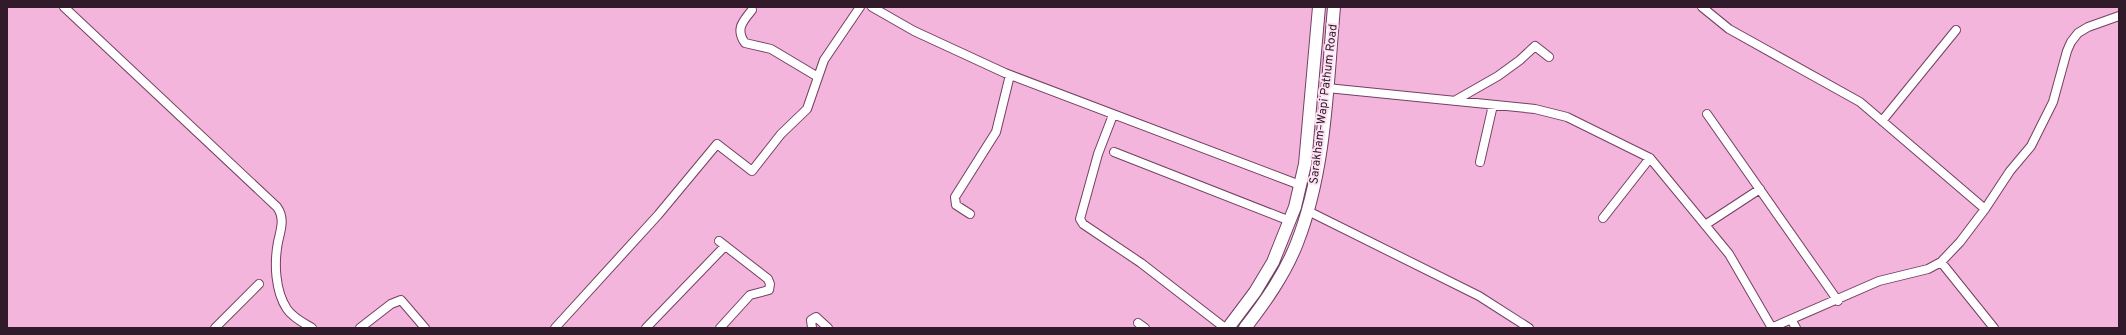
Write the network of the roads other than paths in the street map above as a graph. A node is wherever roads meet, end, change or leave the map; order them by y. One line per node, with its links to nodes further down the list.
1 (64, 7): 36 (street)
2 (860, 7): 13 (street)
3 (872, 7): 12 (street)
4 (1334, 7): 9 (main road, Sarakham–Wapi Pathum Road)
5 (1702, 7): 19 (street)
6 (752, 10): 13 (street)
7 (1319, 13): 9 (main road); 23 (main road, Sarakham–Wapi Pathum Road)
8 (2119, 16): 25 (street)
9 (1333, 21): 14 (main road, Sarakham–Wapi Pathum Road)
10 (1956, 30): 19 (street)
11 (1549, 57): 15 (street)
12 (1010, 75): 18 (street); 27 (street)
13 (818, 77): 39 (street)
14 (1327, 88): 15 (street); 26 (main road, Sarakham–Wapi Pathum Road)
15 (1456, 100): 16 (street)
16 (1493, 105): 21 (street); 22 (street)
17 (1707, 114): 24 (street)
18 (1113, 115): 23 (street); 44 (street)
19 (1882, 122): 25 (street)
20 (1114, 152): 29 (street)
21 (1650, 158): 28 (street); 30 (street)
22 (1480, 162)
23 (1300, 185): 29 (main road, Sarakham–Wapi Pathum Road)
24 (1760, 189): 30 (street); 33 (street)
25 (1985, 209): 31 (street)
26 (1308, 211): 45 (main road, Sarakham–Wapi Pathum Road); 46 (street)
27 (970, 214)
28 (1603, 218)
29 (1290, 221): 44 (main road, Sarakham–Wapi Pathum Road)
30 (1705, 224): 47 (street)
31 (1941, 262): 33 (street); 49 (street)
32 (259, 284): 35 (street)
33 (1838, 300): 34 (street)
34 (1792, 321): 47 (street); 48 (street)
35 (215, 328)
36 (312, 328)
37 (360, 328): 38 (street)
38 (425, 328)
39 (555, 328)
40 (646, 328): 41 (street)
41 (720, 328)
42 (812, 328): 43 (street)
43 (828, 328)
44 (1226, 328)
45 (1245, 328)
46 (1529, 328)
47 (1772, 328)
48 (1796, 328)
49 (1994, 328)

